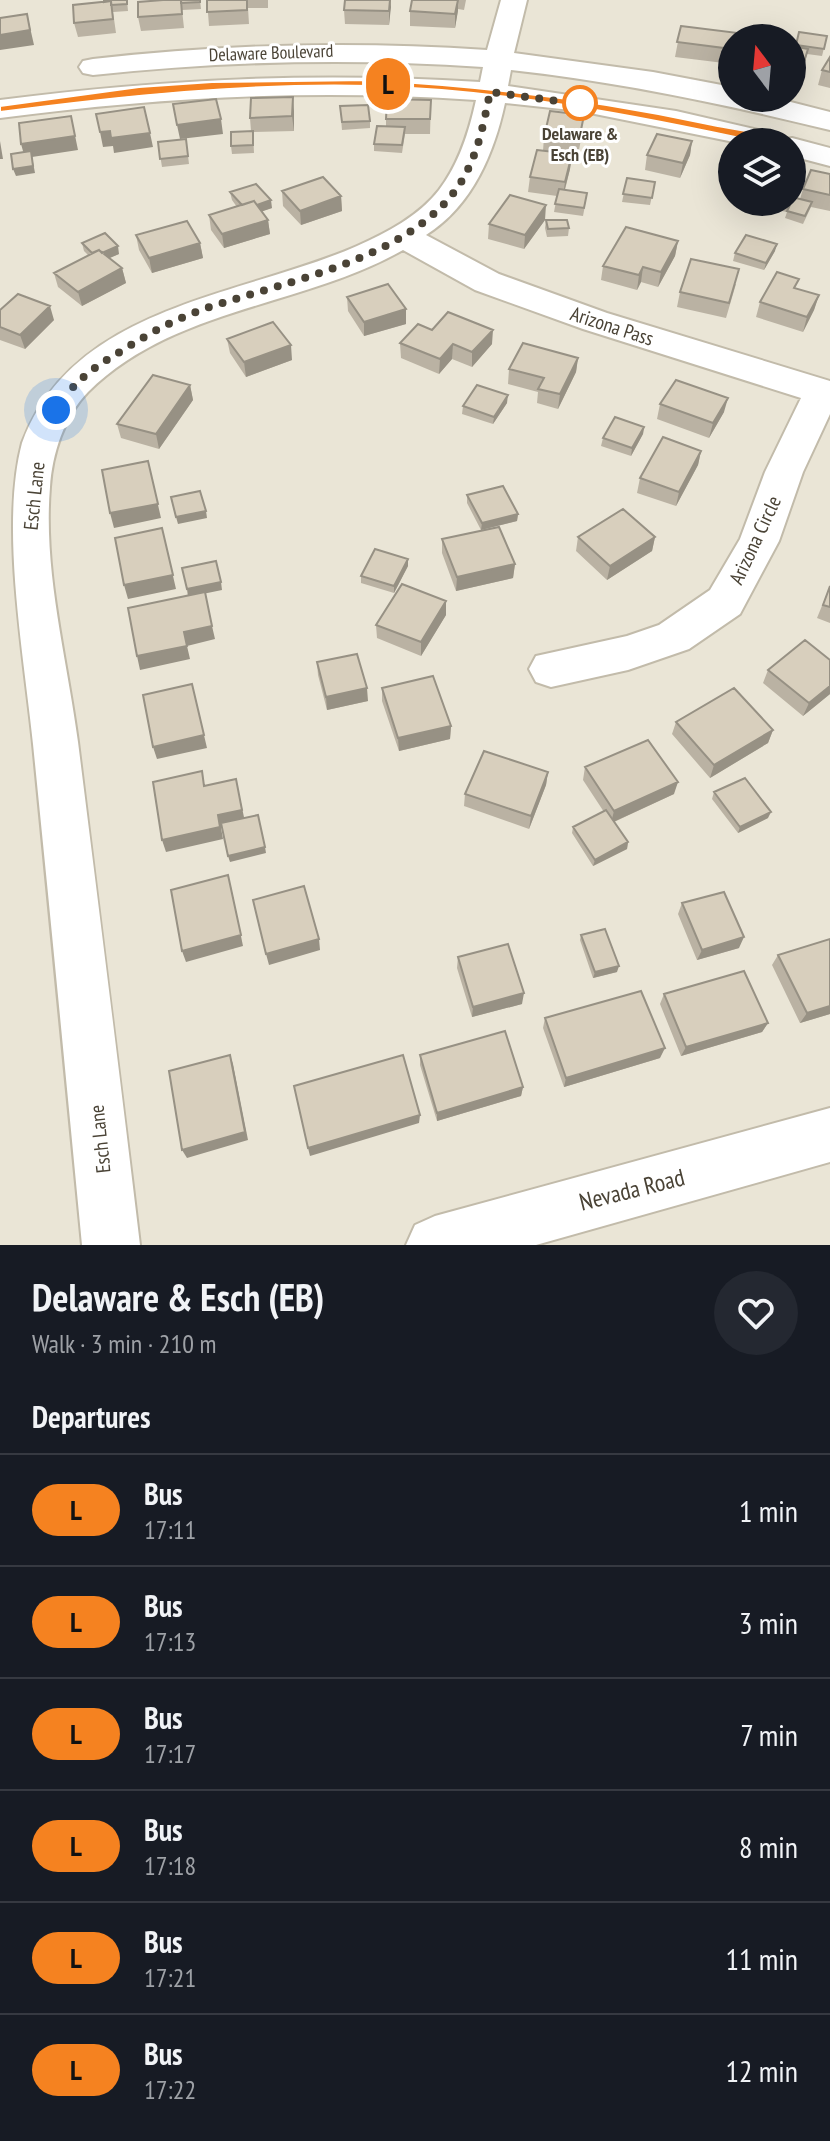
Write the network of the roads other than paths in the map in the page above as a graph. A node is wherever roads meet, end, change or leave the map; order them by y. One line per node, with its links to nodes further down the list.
1 (514, 0): 3 (street, Esch Lane)
2 (69, 70): 3 (street, Delaware Boulevard)
3 (494, 75): 4 (street, Delaware Boulevard); 5 (street, Delaware Boulevard); 8 (street, Delaware Boulevard); 11 (street, Esch Lane)
4 (718, 93)
5 (0, 109)
6 (795, 112): 7 (street)
7 (830, 121)
8 (718, 130)
9 (806, 151): 10 (street)
10 (830, 157)
11 (402, 236): 12 (street, Arizona Pass); 15 (street, Esch Lane)
12 (826, 393): 13 (street, Arizona Circle)
13 (551, 669)
14 (830, 1135): 16 (street, Nevada Road)
15 (111, 1245)
16 (435, 1245)

